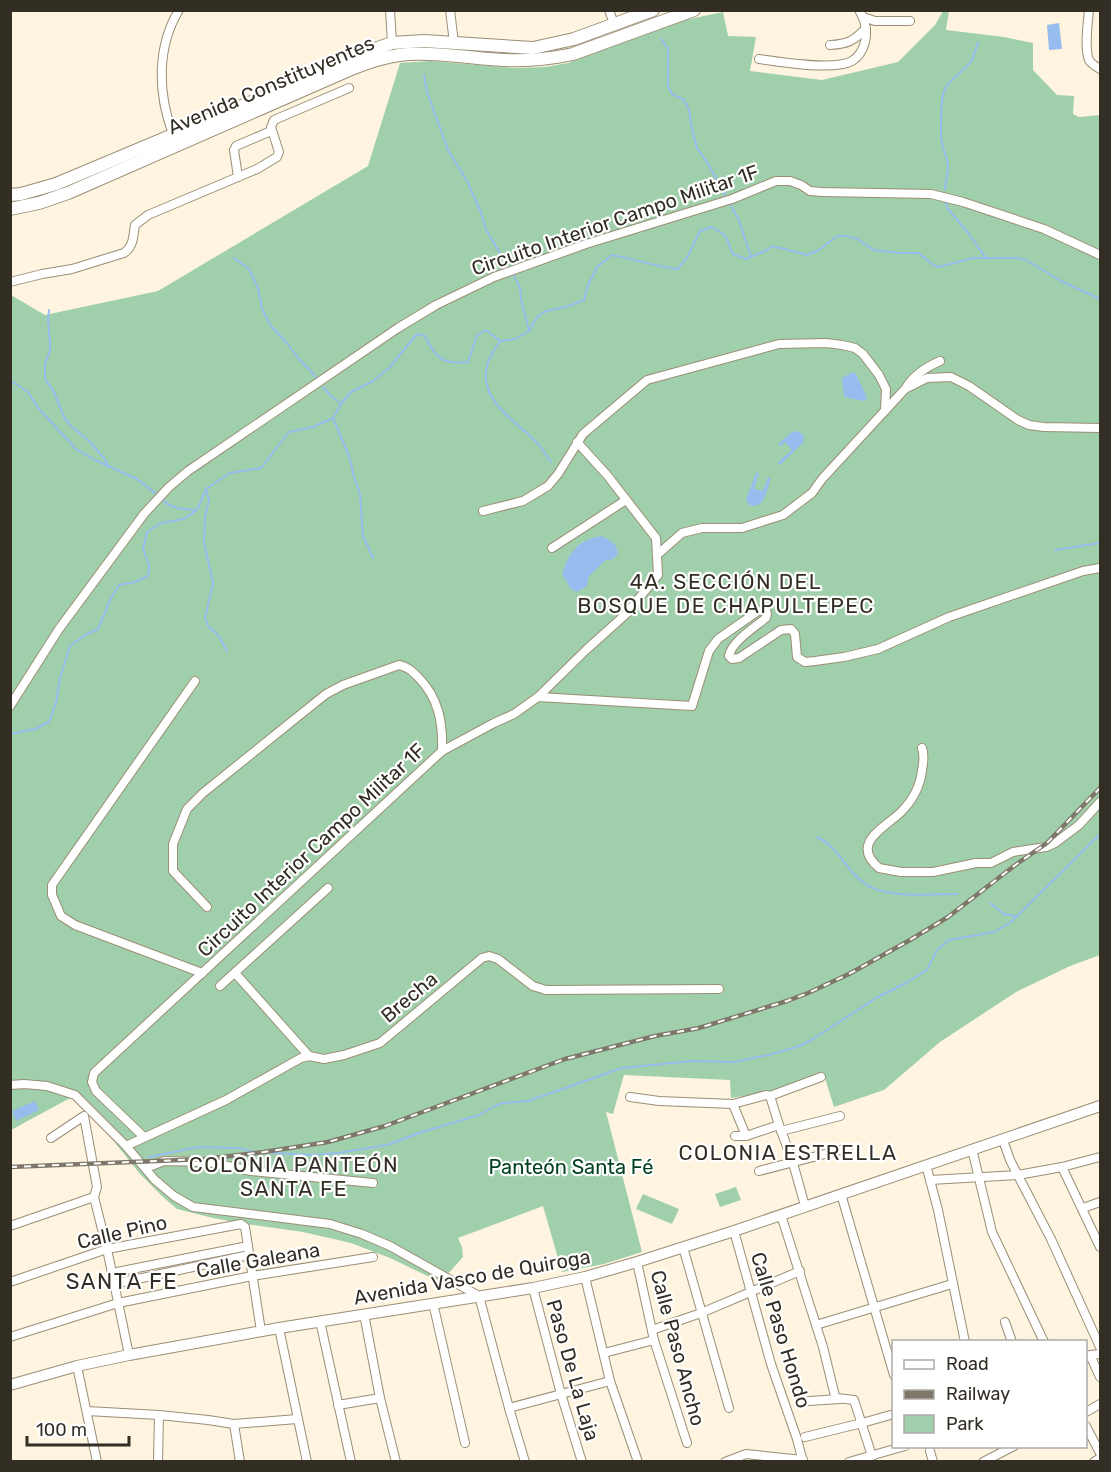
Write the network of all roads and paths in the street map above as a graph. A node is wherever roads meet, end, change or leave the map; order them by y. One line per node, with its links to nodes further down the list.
1 (179, 10): 19 (street)
2 (390, 10): 12 (street)
3 (450, 10): 13 (street)
4 (609, 10): 10 (street)
5 (653, 10): 10 (highway, Avenida Constituyentes)
6 (694, 10): 22 (highway, Avenida Constituyentes)
7 (1089, 10): 16 (street)
8 (861, 14): 9 (street); 11 (street)
9 (910, 21)
10 (614, 24): 13 (highway, Avenida Constituyentes)
11 (866, 28): 14 (street); 15 (street)
12 (392, 43): 13 (highway, Avenida Constituyentes); 19 (highway, Avenida Constituyentes)
13 (454, 43)
14 (830, 45)
15 (759, 59)
16 (1101, 69)
17 (349, 88): 18 (street)
18 (271, 131): 20 (street); 20 (street)
19 (173, 134): 21 (highway, Avenida Constituyentes)
20 (238, 177): 24 (street)
21 (10, 195)
22 (10, 209)
23 (1101, 255): 37 (street, Circuito Interior Campo Militar 1F)
24 (10, 282)
25 (940, 361): 26 (street)
26 (905, 389): 27 (street); 28 (street)
27 (885, 410): 29 (street); 33 (street)
28 (1101, 428)
29 (577, 442): 30 (street, Circuito Interior Campo Militar 1F); 31 (street)
30 (626, 500): 32 (street); 33 (street, Circuito Interior Campo Militar 1F)
31 (483, 511)
32 (552, 548)
33 (657, 555): 36 (street, Circuito Interior Campo Militar 1F)
34 (1101, 568): 36 (street)
35 (195, 681): 43 (street, Circuito Interior Campo Militar 1F)
36 (538, 697): 39 (street, Circuito Interior Campo Militar 1F)
37 (10, 706)
38 (921, 748): 40 (street)
39 (442, 751): 42 (street, Circuito Interior Campo Militar 1F); 43 (street, Circuito Interior Campo Militar 1F)
40 (1101, 802)
41 (328, 888): 44 (street)
42 (207, 907)
43 (202, 973): 58 (street, Circuito Interior Campo Militar 1F)
44 (235, 973): 45 (street); 47 (street)
45 (220, 986)
46 (719, 989): 47 (street, Brecha)
47 (309, 1056): 58 (street, Brecha)
48 (821, 1077): 50 (street)
49 (10, 1085): 61 (street)
50 (770, 1096): 52 (street); 55 (street)
51 (630, 1097): 52 (street)
52 (733, 1104): 57 (street)
53 (1101, 1106): 60 (main road, Avenida Vasco de Quiroga)
54 (840, 1116): 55 (street)
55 (780, 1128): 57 (street); 65 (street)
56 (735, 1136): 57 (street)
57 (746, 1136)
58 (144, 1137): 61 (street, Brecha)
59 (51, 1138): 75 (street)
60 (1003, 1140): 63 (main road, Avenida Vasco de Quiroga); 70 (street)
61 (126, 1146): 68 (street)
62 (848, 1148): 65 (street)
63 (972, 1149): 66 (main road, Avenida Vasco de Quiroga); 71 (street)
64 (1101, 1157): 67 (street)
65 (794, 1163): 69 (street); 77 (street)
66 (926, 1165): 72 (street); 74 (main road, Avenida Vasco de Quiroga)
67 (1062, 1167): 70 (street); 78 (street)
68 (146, 1168): 73 (street); 99 (street)
69 (759, 1171)
70 (1018, 1175): 71 (street); 116 (street)
71 (979, 1178): 72 (street); 115 (street)
72 (930, 1180): 96 (street)
73 (373, 1183)
74 (841, 1194): 77 (main road, Avenida Vasco de Quiroga); 102 (street)
75 (94, 1197): 80 (street); 84 (street)
76 (1101, 1202): 78 (street)
77 (805, 1206): 79 (main road, Avenida Vasco de Quiroga)
78 (1083, 1208): 82 (street)
79 (781, 1215): 81 (main road, Avenida Vasco de Quiroga); 90 (street)
80 (10, 1226)
81 (734, 1231): 83 (main road, Avenida Vasco de Quiroga); 98 (street, Calle Paso Hondo)
82 (1100, 1246)
83 (683, 1247): 88 (main road, Avenida Vasco de Quiroga); 103 (street)
84 (107, 1249): 85 (street, Calle Pino); 91 (street); 94 (street, Calle Pino)
85 (249, 1250): 87 (street); 89 (street); 92 (street)
86 (373, 1257): 92 (street, Calle Galeana)
87 (188, 1258): 89 (street); 91 (street)
88 (637, 1262): 93 (main road, Avenida Vasco de Quiroga); 109 (street, Calle Paso Ancho)
89 (190, 1268): 95 (street)
90 (800, 1271): 98 (street); 107 (street)
91 (112, 1273): 95 (street)
92 (252, 1276): 100 (street, Calle Galeana); 110 (street)
93 (585, 1277): 97 (main road, Avenida Vasco de Quiroga); 117 (street)
94 (10, 1282)
95 (114, 1284): 100 (street)
96 (952, 1284): 102 (street); 113 (street)
97 (532, 1288): 99 (main road, Avenida Vasco de Quiroga); 125 (street, Paso De La Laja)
98 (752, 1292): 103 (street); 141 (street, Calle Paso Hondo)
99 (479, 1296): 101 (main road, Avenida Vasco de Quiroga); 131 (street)
100 (118, 1303): 111 (street, Calle Galeana); 119 (street)
101 (433, 1303): 104 (main road, Avenida Vasco de Quiroga); 142 (street)
102 (874, 1308): 107 (street); 121 (street)
103 (701, 1313): 109 (street); 132 (street)
104 (364, 1314): 105 (main road, Avenida Vasco de Quiroga); 126 (street)
105 (320, 1321): 108 (main road, Avenida Vasco de Quiroga); 130 (street)
106 (1005, 1322): 114 (street)
107 (816, 1325): 127 (street)
108 (279, 1328): 110 (main road, Avenida Vasco de Quiroga); 137 (street)
109 (652, 1330): 112 (street, Calle Paso Ancho)
110 (261, 1331): 119 (main road, Avenida Vasco de Quiroga)
111 (10, 1336)
112 (654, 1340): 117 (street); 143 (street, Calle Paso Ancho)
113 (965, 1340)
114 (1012, 1340)
115 (1044, 1340)
116 (1101, 1347)
117 (604, 1353): 123 (street)
118 (1101, 1354): 122 (street)
119 (129, 1355): 120 (main road, Avenida Vasco de Quiroga)
120 (77, 1366): 124 (main road, Avenida Vasco de Quiroga); 134 (street)
121 (892, 1368)
122 (1101, 1377)
123 (610, 1381): 125 (street); 159 (street)
124 (10, 1385)
125 (561, 1394): 131 (street); 158 (street, Paso De La Laja)
126 (380, 1398): 130 (street); 156 (street)
127 (840, 1399): 128 (street); 138 (street)
128 (808, 1401)
129 (1101, 1404): 133 (street)
130 (338, 1405): 155 (street)
131 (509, 1408): 157 (street)
132 (729, 1408)
133 (1087, 1411)
134 (87, 1412): 135 (street); 151 (street)
135 (159, 1415): 139 (street); 152 (street)
136 (892, 1415): 138 (street)
137 (297, 1419): 139 (street); 154 (street)
138 (862, 1423): 141 (street); 148 (street)
139 (234, 1424): 153 (street)
140 (1087, 1428): 147 (street)
141 (801, 1438): 161 (street, Calle Paso Hondo)
142 (465, 1443)
143 (687, 1443)
144 (898, 1448): 148 (street)
145 (1010, 1448): 150 (street)
146 (930, 1451): 163 (street)
147 (1101, 1453)
148 (872, 1456): 162 (street)
149 (1101, 1458): 164 (street)
150 (987, 1460)
151 (97, 1461)
152 (158, 1461)
153 (240, 1461)
154 (307, 1461)
155 (351, 1461)
156 (396, 1461)
157 (525, 1461)
158 (582, 1461)
159 (638, 1461)
160 (725, 1461): 161 (street)
161 (803, 1461)
162 (849, 1461)
163 (933, 1461)
164 (1094, 1461)

